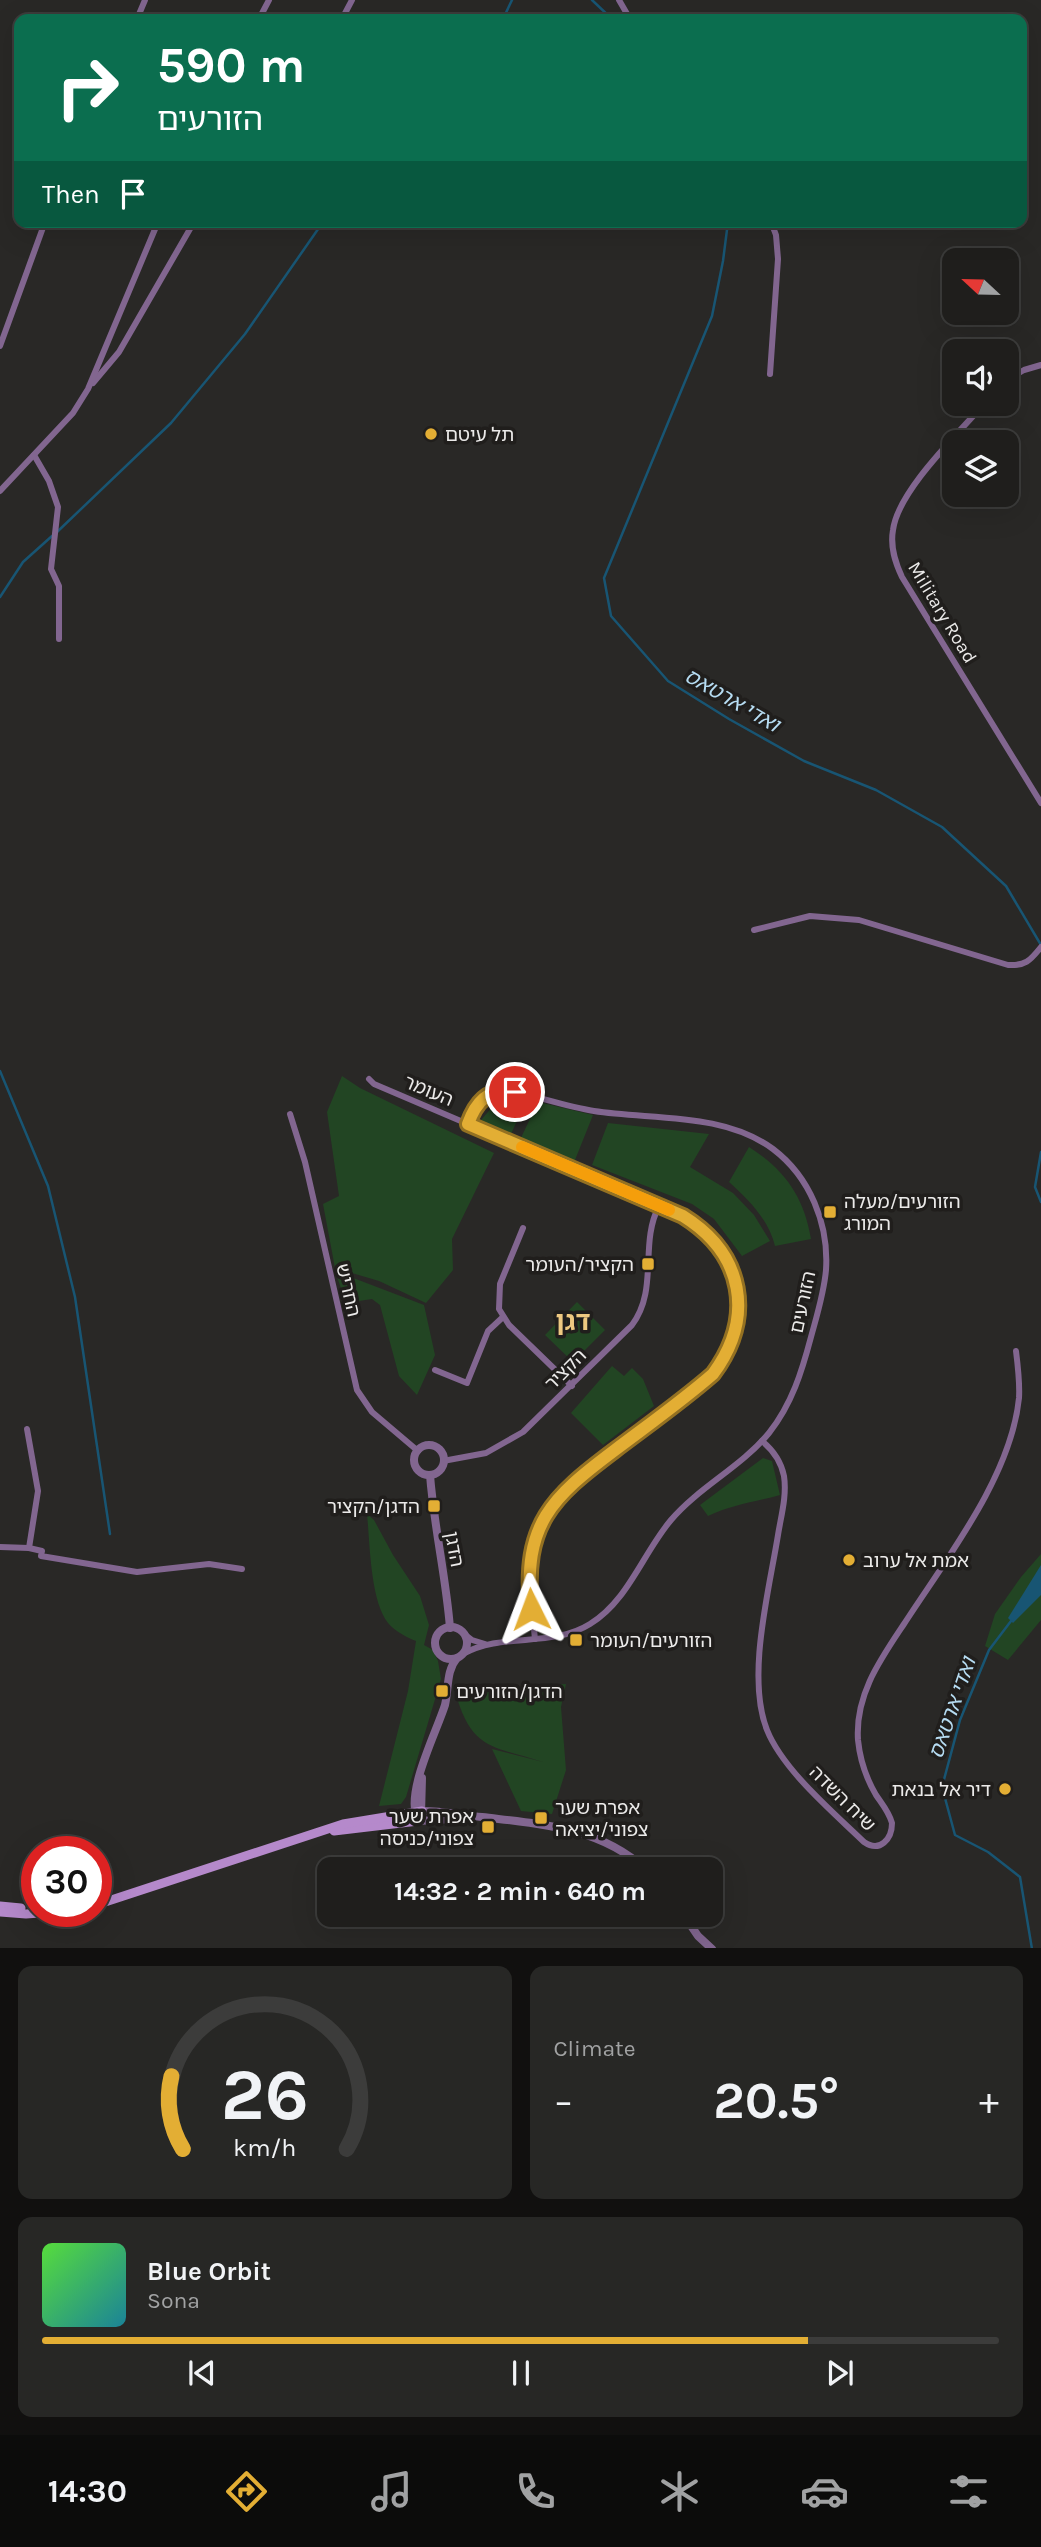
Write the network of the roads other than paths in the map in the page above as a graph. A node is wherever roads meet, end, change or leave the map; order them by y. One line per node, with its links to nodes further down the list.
1 (136, 0): 2 (street)
2 (144, 2)
3 (44, 228): 7 (street)
4 (155, 228): 11 (street)
5 (191, 228): 11 (street)
6 (774, 228): 10 (street)
7 (0, 346)
8 (1041, 365): 9 (street)
9 (1019, 373)
10 (770, 374)
11 (88, 389): 13 (street)
12 (974, 416): 16 (street, Military Road)
13 (34, 455): 14 (street); 15 (street)
14 (0, 491)
15 (59, 639)
16 (1041, 803)
17 (754, 930): 18 (street)
18 (1041, 947)
19 (369, 1079): 21 (street, העומר)
20 (290, 1114): 30 (street, החריש)
21 (468, 1124): 22 (street, העומר); 29 (street, הזורעים)
22 (659, 1206): 27 (street, הקציר); 38 (street, העומר)
23 (523, 1228): 24 (street)
24 (503, 1317): 26 (street); 27 (street)
25 (1016, 1351): 29 (street, שיח השדה)
26 (435, 1370)
27 (572, 1385): 31 (street, הקציר)
28 (27, 1429): 34 (street)
29 (762, 1441): 38 (street, הזורעים)
30 (418, 1451): 31 (street); 32 (street)
31 (443, 1461): 32 (street)
32 (430, 1475): 36 (street, הדגן)
33 (0, 1547): 34 (street)
34 (29, 1548): 35 (street)
35 (242, 1569)
36 (450, 1628): 37 (street); 40 (street)
37 (463, 1633): 39 (street); 41 (street)
38 (535, 1639): 39 (street, הזורעים)
39 (490, 1644): 41 (street)
40 (439, 1654): 41 (street); 42 (street)
41 (460, 1656): 42 (street)
42 (449, 1678): 43 (street)
43 (418, 1811): 44 (street); 45 (street); 46 (main road)
44 (480, 1817): 45 (street); 47 (street)
45 (418, 1821): 46 (main road)
46 (322, 1832): 48 (main road)
47 (628, 1857)
48 (112, 1900)
49 (0, 1906): 50 (main road)
50 (21, 1908)
51 (0, 1912): 52 (main road)
52 (21, 1914)
53 (692, 1927): 54 (street)
54 (698, 1936): 55 (street); 56 (street)
55 (702, 1948)
56 (712, 1948)

